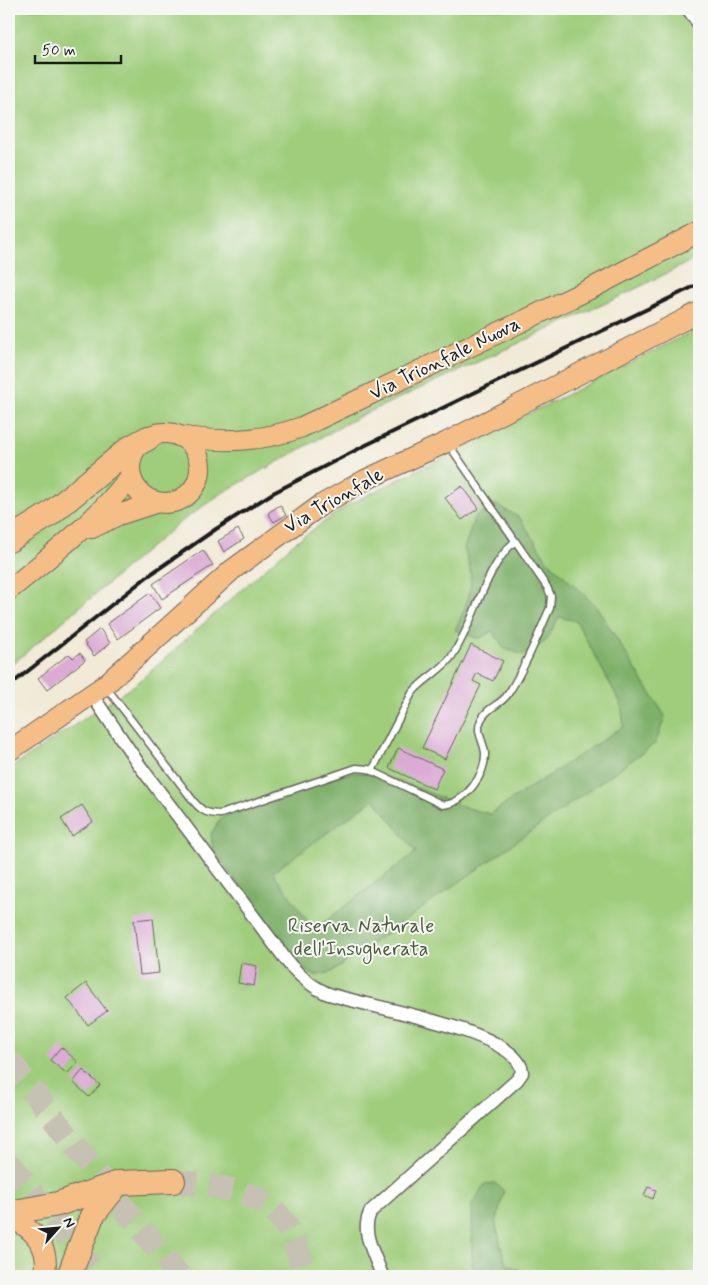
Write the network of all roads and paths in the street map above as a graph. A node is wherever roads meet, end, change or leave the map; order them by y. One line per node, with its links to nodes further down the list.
1 (688, 9): 2 (street)
2 (699, 24)
3 (699, 232): 5 (main road, Via Trionfale Nuova)
4 (699, 312): 7 (main road, Via Trionfale)
5 (178, 436): 6 (main road); 9 (main road)
6 (148, 438): 8 (main road); 11 (highway)
7 (448, 442): 12 (lane); 14 (main road, Via Trionfale)
8 (131, 476): 9 (main road); 10 (main road)
9 (158, 502): 10 (main road)
10 (77, 536): 13 (main road)
11 (9, 540)
12 (515, 541): 16 (lane); 16 (lane)
13 (9, 590)
14 (98, 690): 15 (main road, Via Trionfale); 16 (lane); 23 (street)
15 (9, 751)
16 (372, 771)
17 (173, 1180): 18 (highway)
18 (118, 1183): 19 (highway); 22 (highway)
19 (9, 1212)
20 (9, 1218): 21 (main road)
21 (44, 1276)
22 (69, 1276)
23 (382, 1276)

